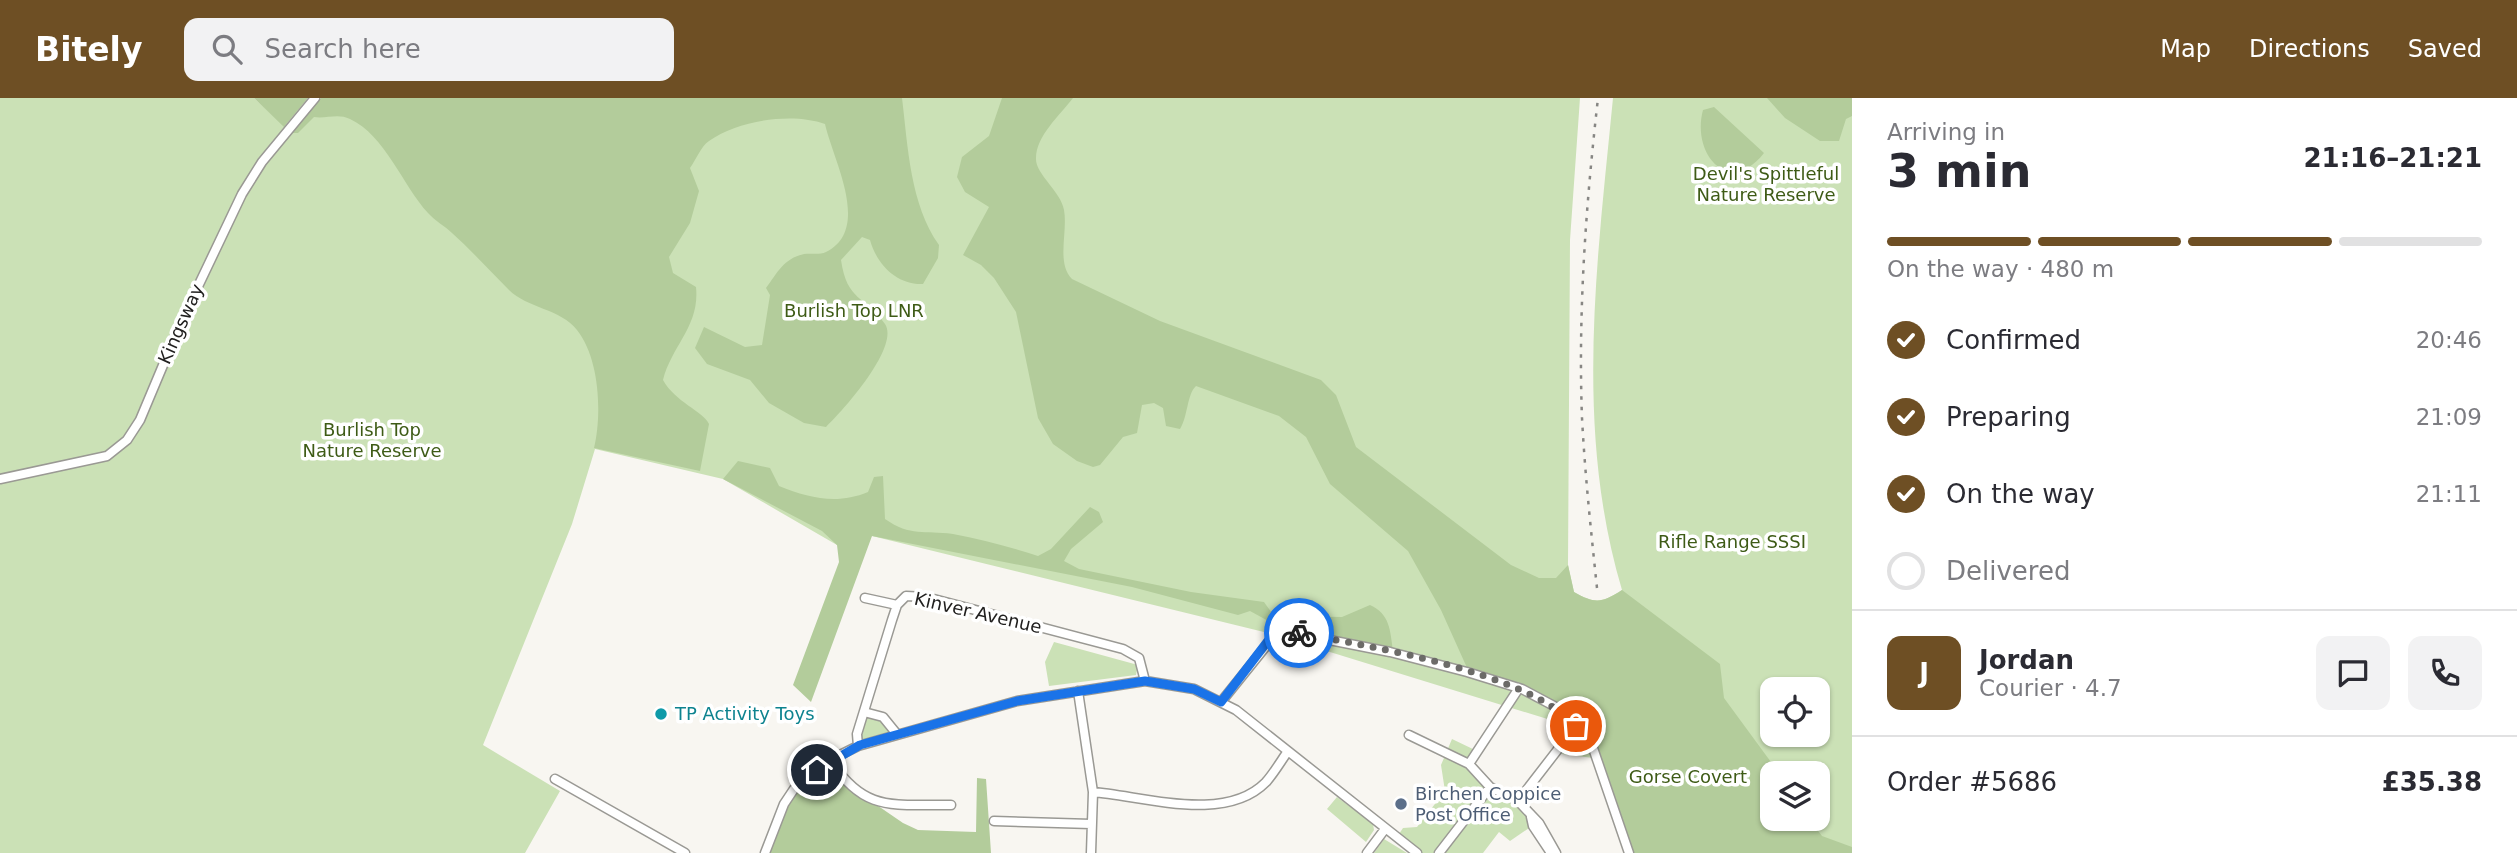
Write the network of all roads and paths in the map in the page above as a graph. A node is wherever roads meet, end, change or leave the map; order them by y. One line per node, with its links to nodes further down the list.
1 (315, 98): 2 (street, Kingsway)
2 (0, 479)
3 (865, 598): 4 (street)
4 (897, 605): 5 (street, Kinver Avenue); 9 (street, Kinver Avenue)
5 (1145, 681): 7 (street); 8 (street)
6 (1519, 688): 8 (street); 10 (street); 16 (street)
7 (1078, 691): 11 (street); 19 (street)
8 (1221, 702): 14 (street)
9 (864, 712): 11 (street); 13 (street, Kinver Avenue)
10 (1576, 726): 20 (street); 32 (street)
11 (896, 733): 13 (street)
12 (1409, 735): 16 (street)
13 (858, 746): 15 (street)
14 (1288, 751): 19 (street); 24 (street)
15 (830, 760): 21 (street); 26 (street)
16 (1469, 764): 18 (street)
17 (555, 779): 25 (street)
18 (1490, 787): 20 (street); 30 (street)
19 (1093, 792): 23 (street)
20 (1518, 801): 31 (street)
21 (950, 805)
22 (994, 821): 23 (street)
23 (1091, 824): 27 (street)
24 (1385, 829): 28 (street); 29 (street)
25 (685, 853)
26 (765, 853)
27 (1091, 853)
28 (1367, 853)
29 (1417, 853)
30 (1439, 853)
31 (1553, 853)
32 (1629, 853)

